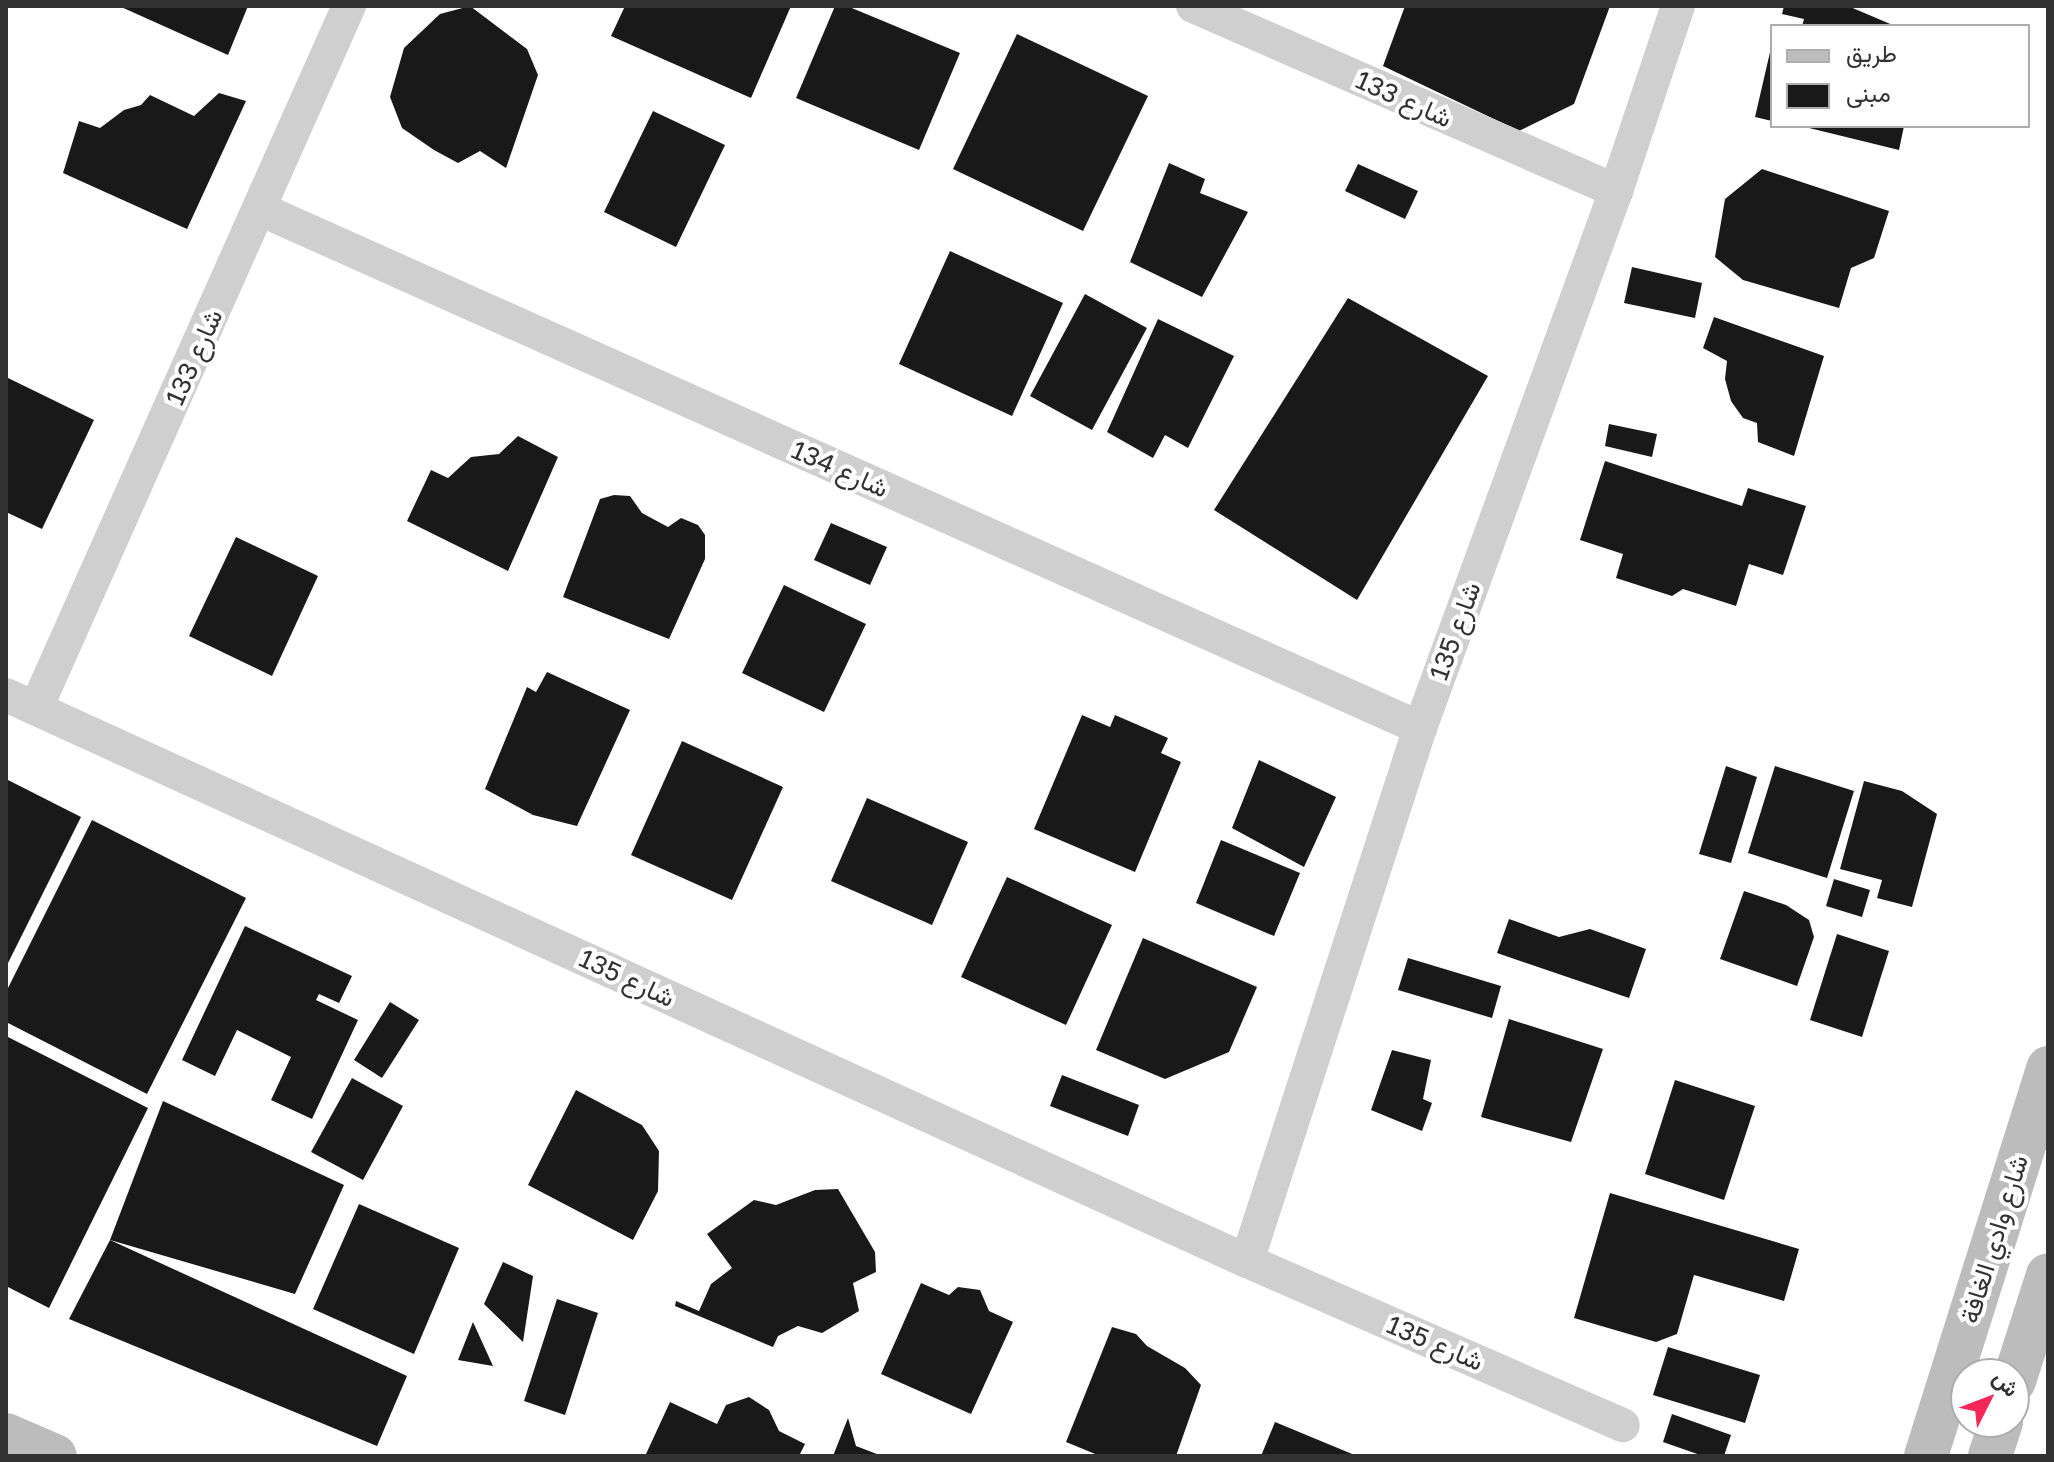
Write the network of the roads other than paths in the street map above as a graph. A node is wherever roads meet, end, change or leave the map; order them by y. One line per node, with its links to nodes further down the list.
1 (349, 6): 5 (street, شارع 133)
2 (1193, 6): 4 (street, شارع 133)
3 (1678, 6): 4 (street, شارع 135)
4 (1616, 191): 7 (street, شارع 135)
5 (260, 209): 6 (street, شارع 133); 7 (street, شارع 134)
6 (21, 702): 9 (street, شارع 135)
7 (1420, 728): 9 (street, شارع 135)
8 (2048, 1068): 15 (street, شارع وادي الغافة)
9 (1247, 1261): 12 (street, شارع 135)
10 (2048, 1275): 11 (street)
11 (2021, 1358)
12 (1623, 1425)
13 (6, 1435): 14 (street)
14 (55, 1456)
15 (1926, 1456)

